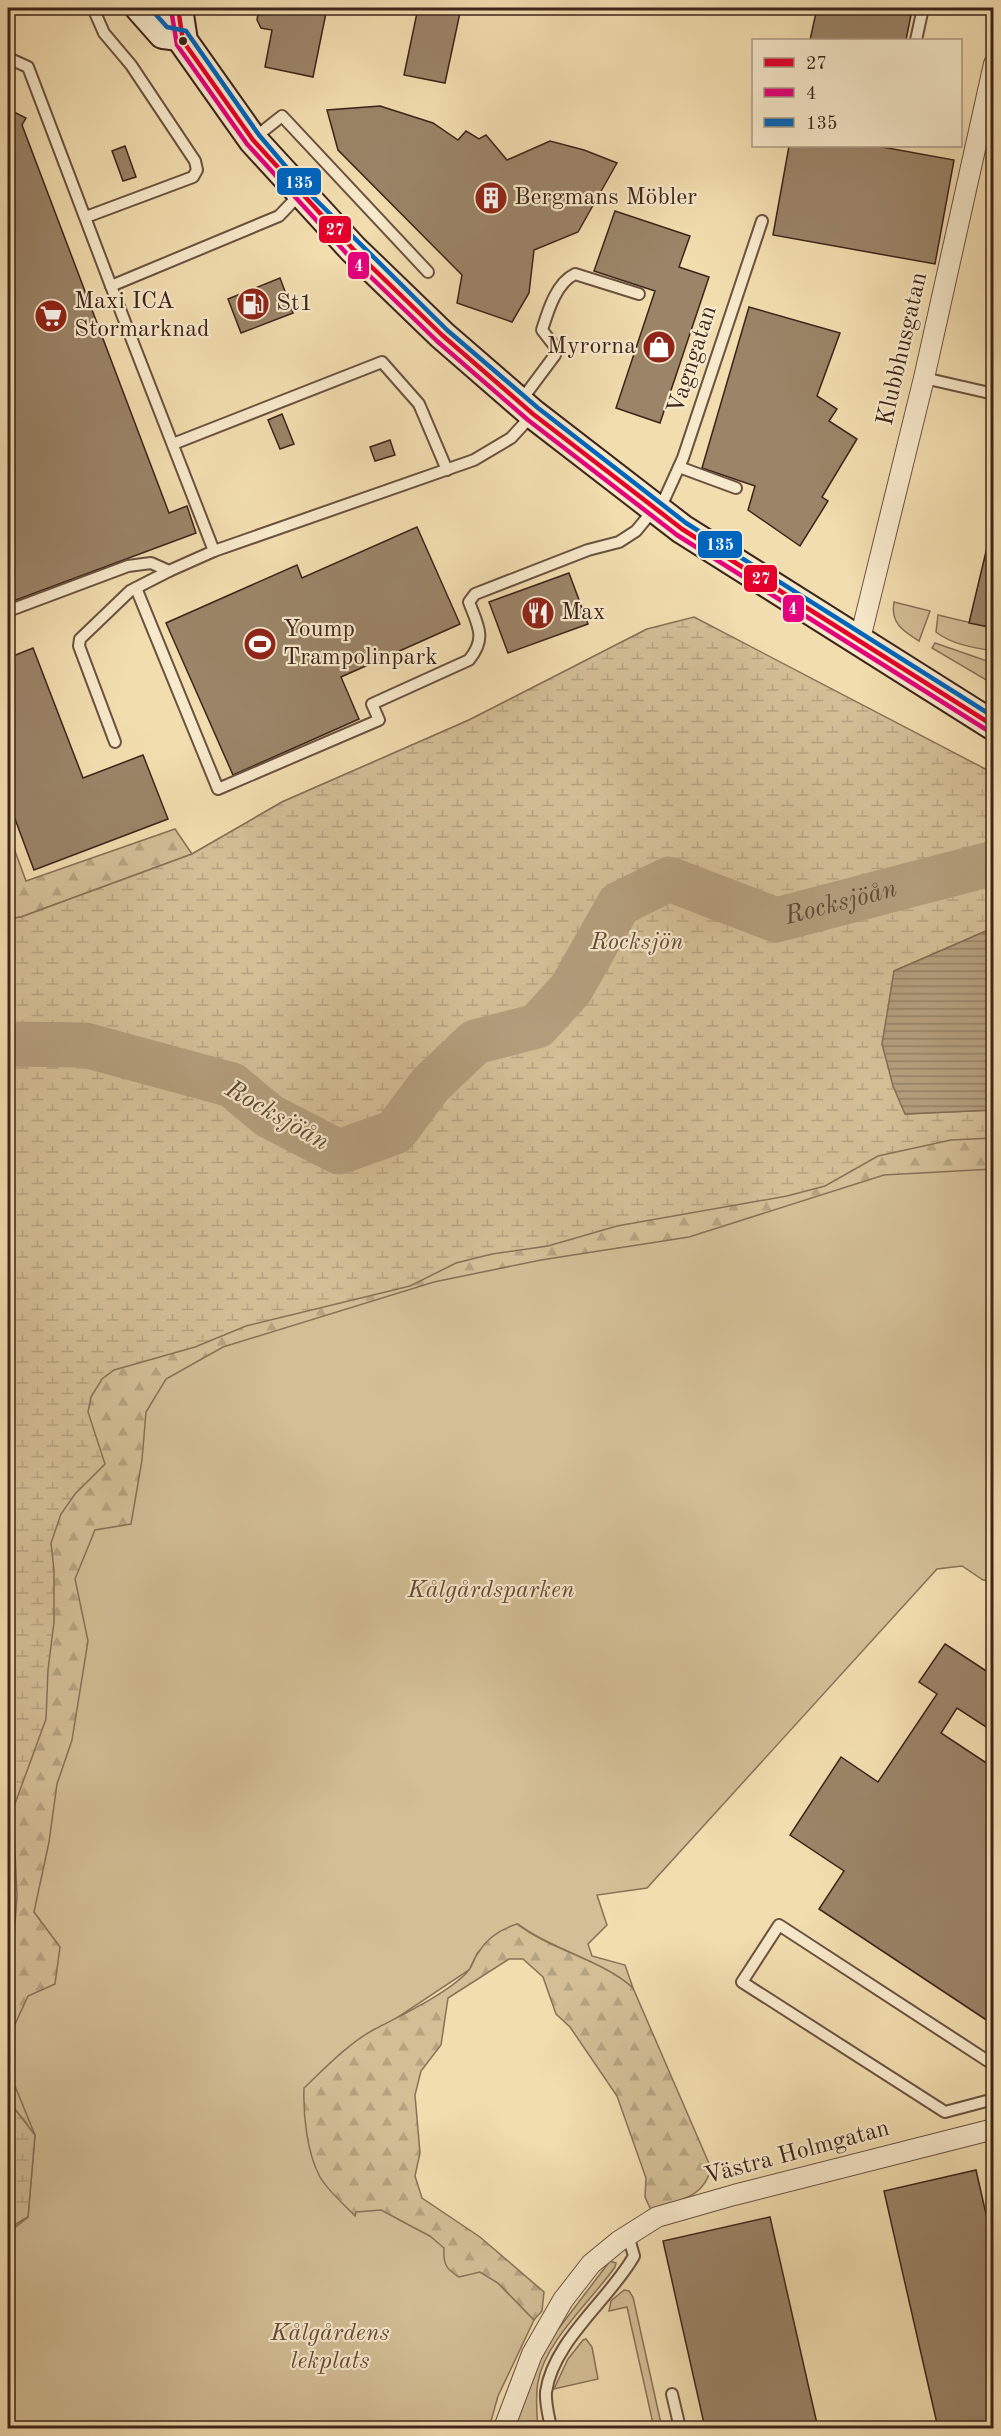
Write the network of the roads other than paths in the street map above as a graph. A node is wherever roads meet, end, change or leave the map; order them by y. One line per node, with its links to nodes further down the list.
1 (93, 8): 12 (lane)
2 (140, 8): 5 (main road)
3 (178, 8): 5 (main road)
4 (923, 8): 6 (lane)
5 (180, 36): 10 (main road)
6 (916, 39)
7 (8, 57): 12 (lane)
8 (993, 64): 9 (street, Klubbhusgatan)
9 (986, 134): 17 (street, Klubbhusgatan)
10 (253, 140): 11 (main road); 14 (lane)
11 (300, 194): 15 (lane); 19 (main road)
12 (86, 217): 15 (lane)
13 (762, 221): 21 (lane, Vagngatan)
14 (428, 272)
15 (111, 286): 20 (lane)
16 (639, 294): 19 (lane)
17 (924, 378): 18 (lane); 29 (street, Klubbhusgatan)
18 (993, 394)
19 (527, 408): 22 (lane); 24 (main road)
20 (173, 444): 22 (lane); 25 (lane)
21 (679, 466): 23 (lane); 24 (lane, Vagngatan)
22 (447, 470): 25 (lane)
23 (736, 488)
24 (657, 510): 27 (lane, Vagngatan); 29 (main road)
25 (214, 551): 26 (lane)
26 (169, 571): 27 (lane); 28 (lane)
27 (136, 588): 31 (lane)
28 (8, 611)
29 (859, 643): 30 (main road)
30 (993, 726)
31 (116, 742)
32 (993, 2065): 33 (lane)
33 (993, 2099)
34 (993, 2129): 35 (street, Västra Holmgatan)
35 (624, 2238): 37 (street, Västra Holmgatan); 38 (lane)
36 (672, 2394): 39 (lane)
37 (504, 2428)
38 (552, 2428)
39 (680, 2428)

